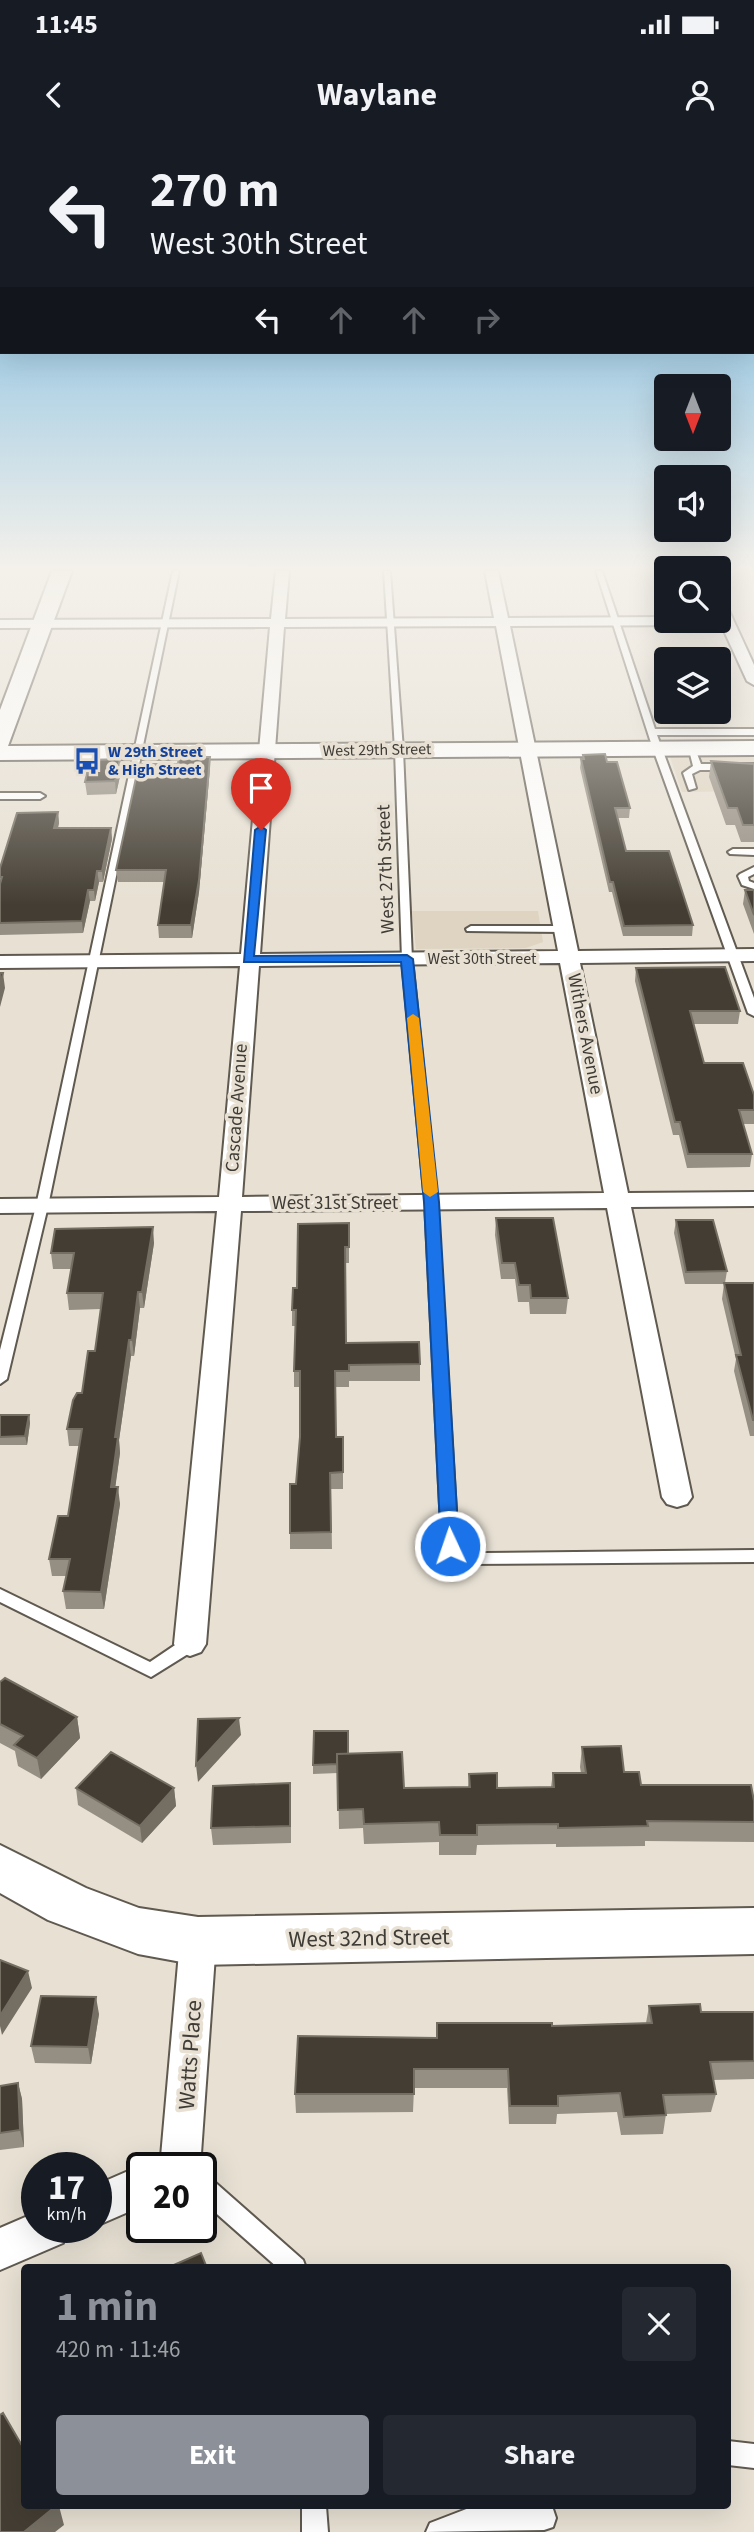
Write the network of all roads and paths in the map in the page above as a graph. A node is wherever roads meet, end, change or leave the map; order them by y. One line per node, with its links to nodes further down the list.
1 (21, 683): 9 (street)
2 (151, 683): 14 (lane)
3 (272, 683): 15 (street, Cascade Avenue)
4 (394, 683): 11 (lane, West 27th Street)
5 (514, 683): 12 (street, Withers Avenue)
6 (636, 683): 8 (lane)
7 (754, 732): 8 (lane)
8 (654, 740): 12 (street, West 29th Street); 16 (street, West 29th Street); 27 (lane)
9 (0, 741)
10 (754, 748): 16 (street, West 29th Street)
11 (399, 750): 12 (street, West 29th Street); 15 (street, West 29th Street); 30 (lane, West 27th Street)
12 (529, 750): 26 (street, Withers Avenue)
13 (0, 752): 14 (street, West 29th Street)
14 (137, 752): 15 (street, West 29th Street); 31 (lane)
15 (268, 752): 29 (street, Cascade Avenue)
16 (695, 758): 17 (lane); 18 (lane)
17 (754, 767)
18 (692, 788)
19 (0, 796): 20 (lane)
20 (40, 796)
21 (733, 852): 22 (lane)
22 (754, 852)
23 (754, 870): 24 (lane)
24 (754, 886)
25 (471, 929): 26 (lane)
26 (564, 929): 28 (street, Withers Avenue)
27 (745, 955): 28 (street, West 30th Street); 33 (lane)
28 (570, 958): 30 (street, West 30th Street); 35 (street, Withers Avenue)
29 (248, 959): 30 (street, West 30th Street); 31 (street, West 30th Street); 37 (street, Cascade Avenue)
30 (407, 959): 36 (lane, West 27th Street)
31 (93, 961): 32 (street, West 30th Street); 39 (lane)
32 (0, 962)
33 (754, 1013)
34 (754, 1199): 35 (street, West 31st Street)
35 (618, 1200): 36 (street, West 31st Street); 41 (street, Withers Avenue)
36 (431, 1202): 37 (street, West 31st Street); 42 (lane, West 27th Street)
37 (230, 1203): 39 (street, West 31st Street); 44 (street, Cascade Avenue)
38 (0, 1206): 39 (street, West 31st Street)
39 (41, 1206): 40 (lane)
40 (0, 1379)
41 (677, 1497)
42 (754, 1556)
43 (0, 1595): 44 (lane)
44 (190, 1644)
45 (0, 1867): 47 (street, West 32nd Street)
46 (754, 1931): 47 (street, West 32nd Street)
47 (198, 1941): 48 (street, Watts Place)
48 (182, 2152)
49 (217, 2199): 52 (lane)
50 (21, 2240): 51 (street)
51 (0, 2249)
52 (290, 2264)
53 (731, 2453): 54 (lane)
54 (754, 2456)
55 (314, 2509): 57 (lane)
56 (544, 2518): 58 (lane)
57 (315, 2532)
58 (439, 2532)

